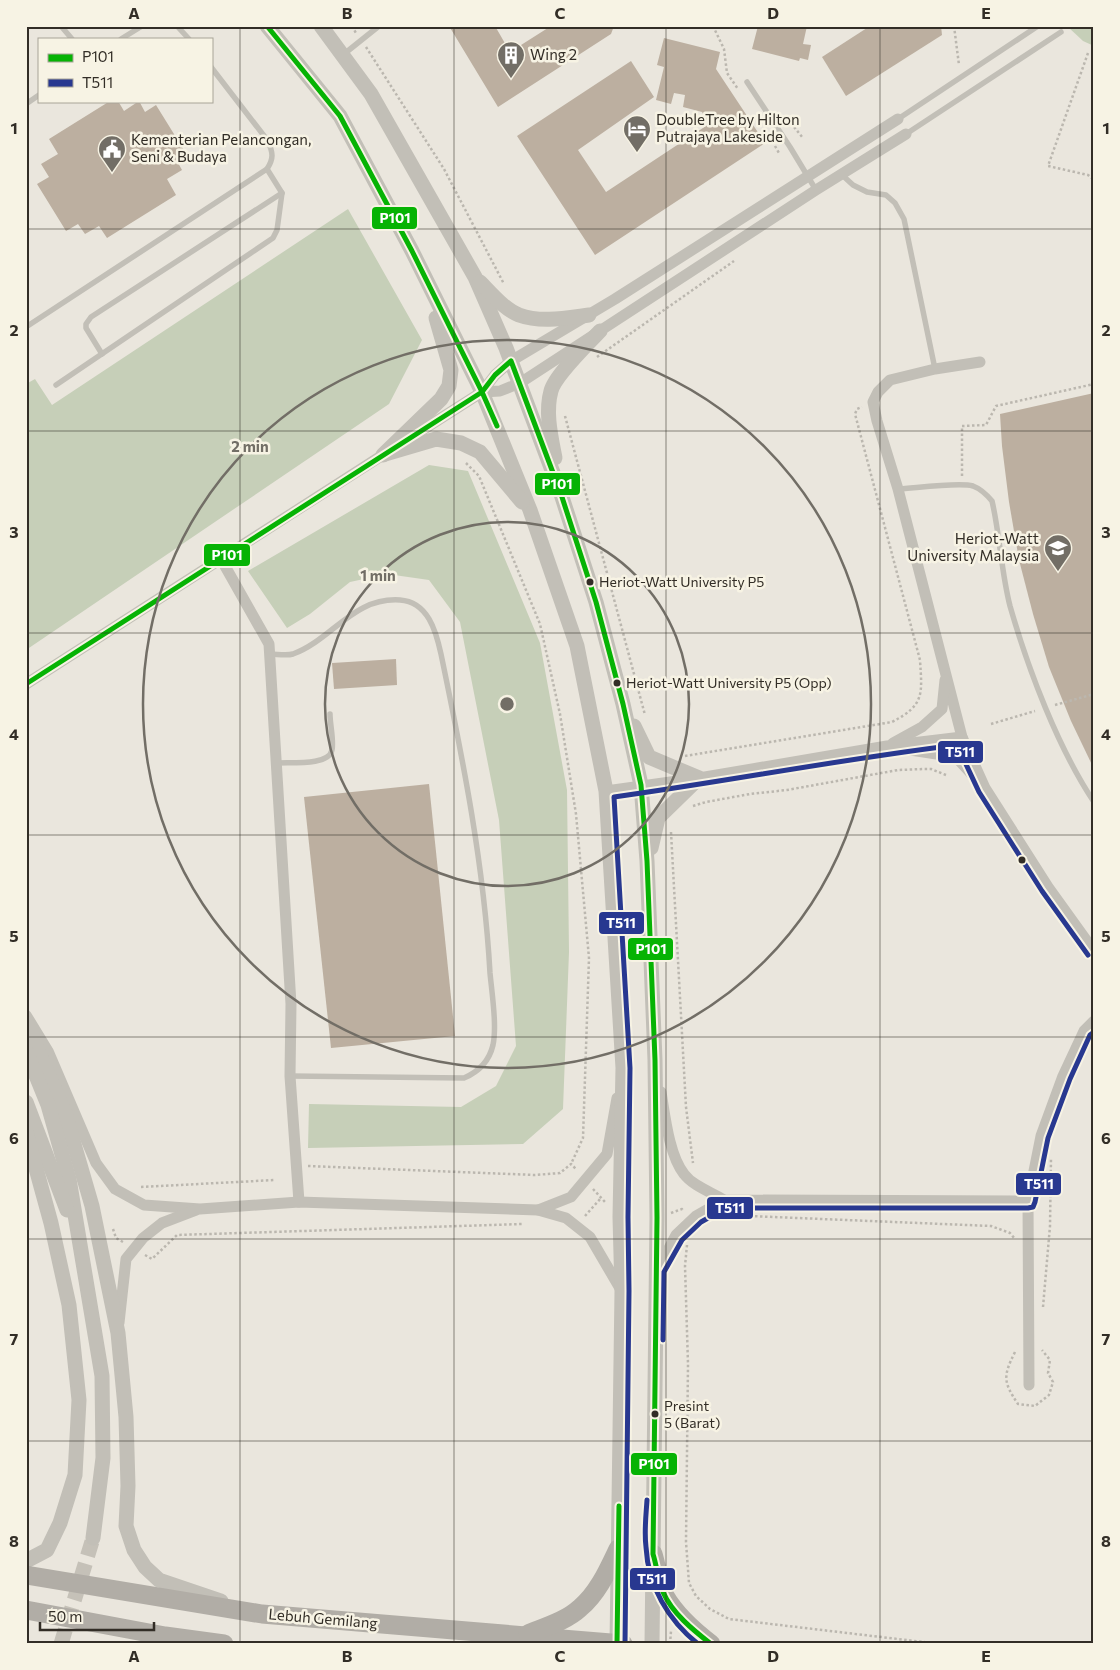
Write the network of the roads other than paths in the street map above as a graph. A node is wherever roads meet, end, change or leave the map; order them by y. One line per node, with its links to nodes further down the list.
1 (61, 26): 9 (lane)
2 (142, 26): 10 (lane)
3 (177, 26): 11 (lane)
4 (267, 26): 24 (street)
5 (321, 26): 12 (street)
6 (379, 26): 12 (lane)
7 (1038, 26): 17 (lane)
8 (1061, 32): 18 (lane)
9 (71, 38)
10 (124, 38)
11 (188, 38)
12 (342, 56): 25 (street)
13 (212, 68): 19 (lane)
14 (747, 82): 21 (lane)
15 (38, 96): 16 (lane)
16 (26, 104)
17 (898, 119): 21 (street)
18 (906, 134): 20 (street)
19 (267, 169): 23 (lane); 27 (lane)
20 (841, 174): 22 (street); 32 (lane)
21 (808, 176): 22 (lane); 26 (street)
22 (816, 190): 28 (street)
23 (282, 193): 29 (lane); 29 (lane)
24 (412, 251): 35 (street); 36 (street)
25 (475, 278): 26 (street); 30 (street)
26 (589, 315): 30 (street)
27 (26, 327)
28 (600, 330): 33 (street); 38 (street)
29 (102, 354): 34 (lane)
30 (511, 361): 33 (street); 35 (street)
31 (980, 362): 32 (street)
32 (935, 369): 37 (street)
33 (520, 383): 35 (street); 38 (street)
34 (56, 385)
35 (482, 392): 36 (street); 39 (street)
36 (383, 455): 39 (street); 40 (street)
37 (898, 489): 42 (street); 53 (lane)
38 (561, 494): 44 (street)
39 (530, 510): 52 (street)
40 (221, 559): 41 (street); 43 (street)
41 (270, 654): 48 (street); 62 (lane)
42 (946, 670): 46 (street); 47 (street)
43 (26, 684)
44 (623, 704): 49 (street); 50 (street)
45 (330, 714): 48 (lane)
46 (962, 738): 47 (street); 51 (street)
47 (887, 746): 49 (street); 51 (street)
48 (277, 763): 62 (street)
49 (699, 778): 50 (street); 54 (street)
50 (642, 785): 52 (street); 54 (street)
51 (985, 788): 55 (street)
52 (606, 791): 61 (street)
53 (1094, 802)
54 (647, 861): 60 (street)
55 (1094, 950)
56 (26, 1015): 69 (street)
57 (1094, 1021): 67 (street)
58 (26, 1023): 74 (street)
59 (26, 1051): 71 (street)
60 (655, 1060): 66 (street); 72 (street)
61 (623, 1068): 70 (street); 73 (street)
62 (290, 1076): 68 (street)
63 (26, 1102): 71 (street)
64 (26, 1132): 65 (street)
65 (30, 1162): 79 (street)
66 (724, 1200): 67 (street); 72 (street)
67 (1028, 1200): 75 (street)
68 (299, 1202): 69 (street); 70 (street)
69 (200, 1209): 74 (street)
70 (538, 1210): 73 (street)
71 (83, 1262): 76 (street)
72 (657, 1270): 78 (street)
73 (622, 1291): 77 (street)
74 (118, 1333): 82 (street)
75 (1029, 1384)
76 (93, 1538)
77 (618, 1550): 83 (main road); 85 (street)
78 (653, 1554): 86 (street); 87 (main road)
79 (26, 1561)
80 (26, 1575): 82 (main road, Lebuh Gemilang)
81 (26, 1610): 84 (main road)
82 (262, 1614): 83 (main road, Lebuh Gemilang)
83 (524, 1636): 85 (main road, Lebuh Gemilang)
84 (224, 1644)
85 (619, 1644)
86 (652, 1644)
87 (712, 1644)

